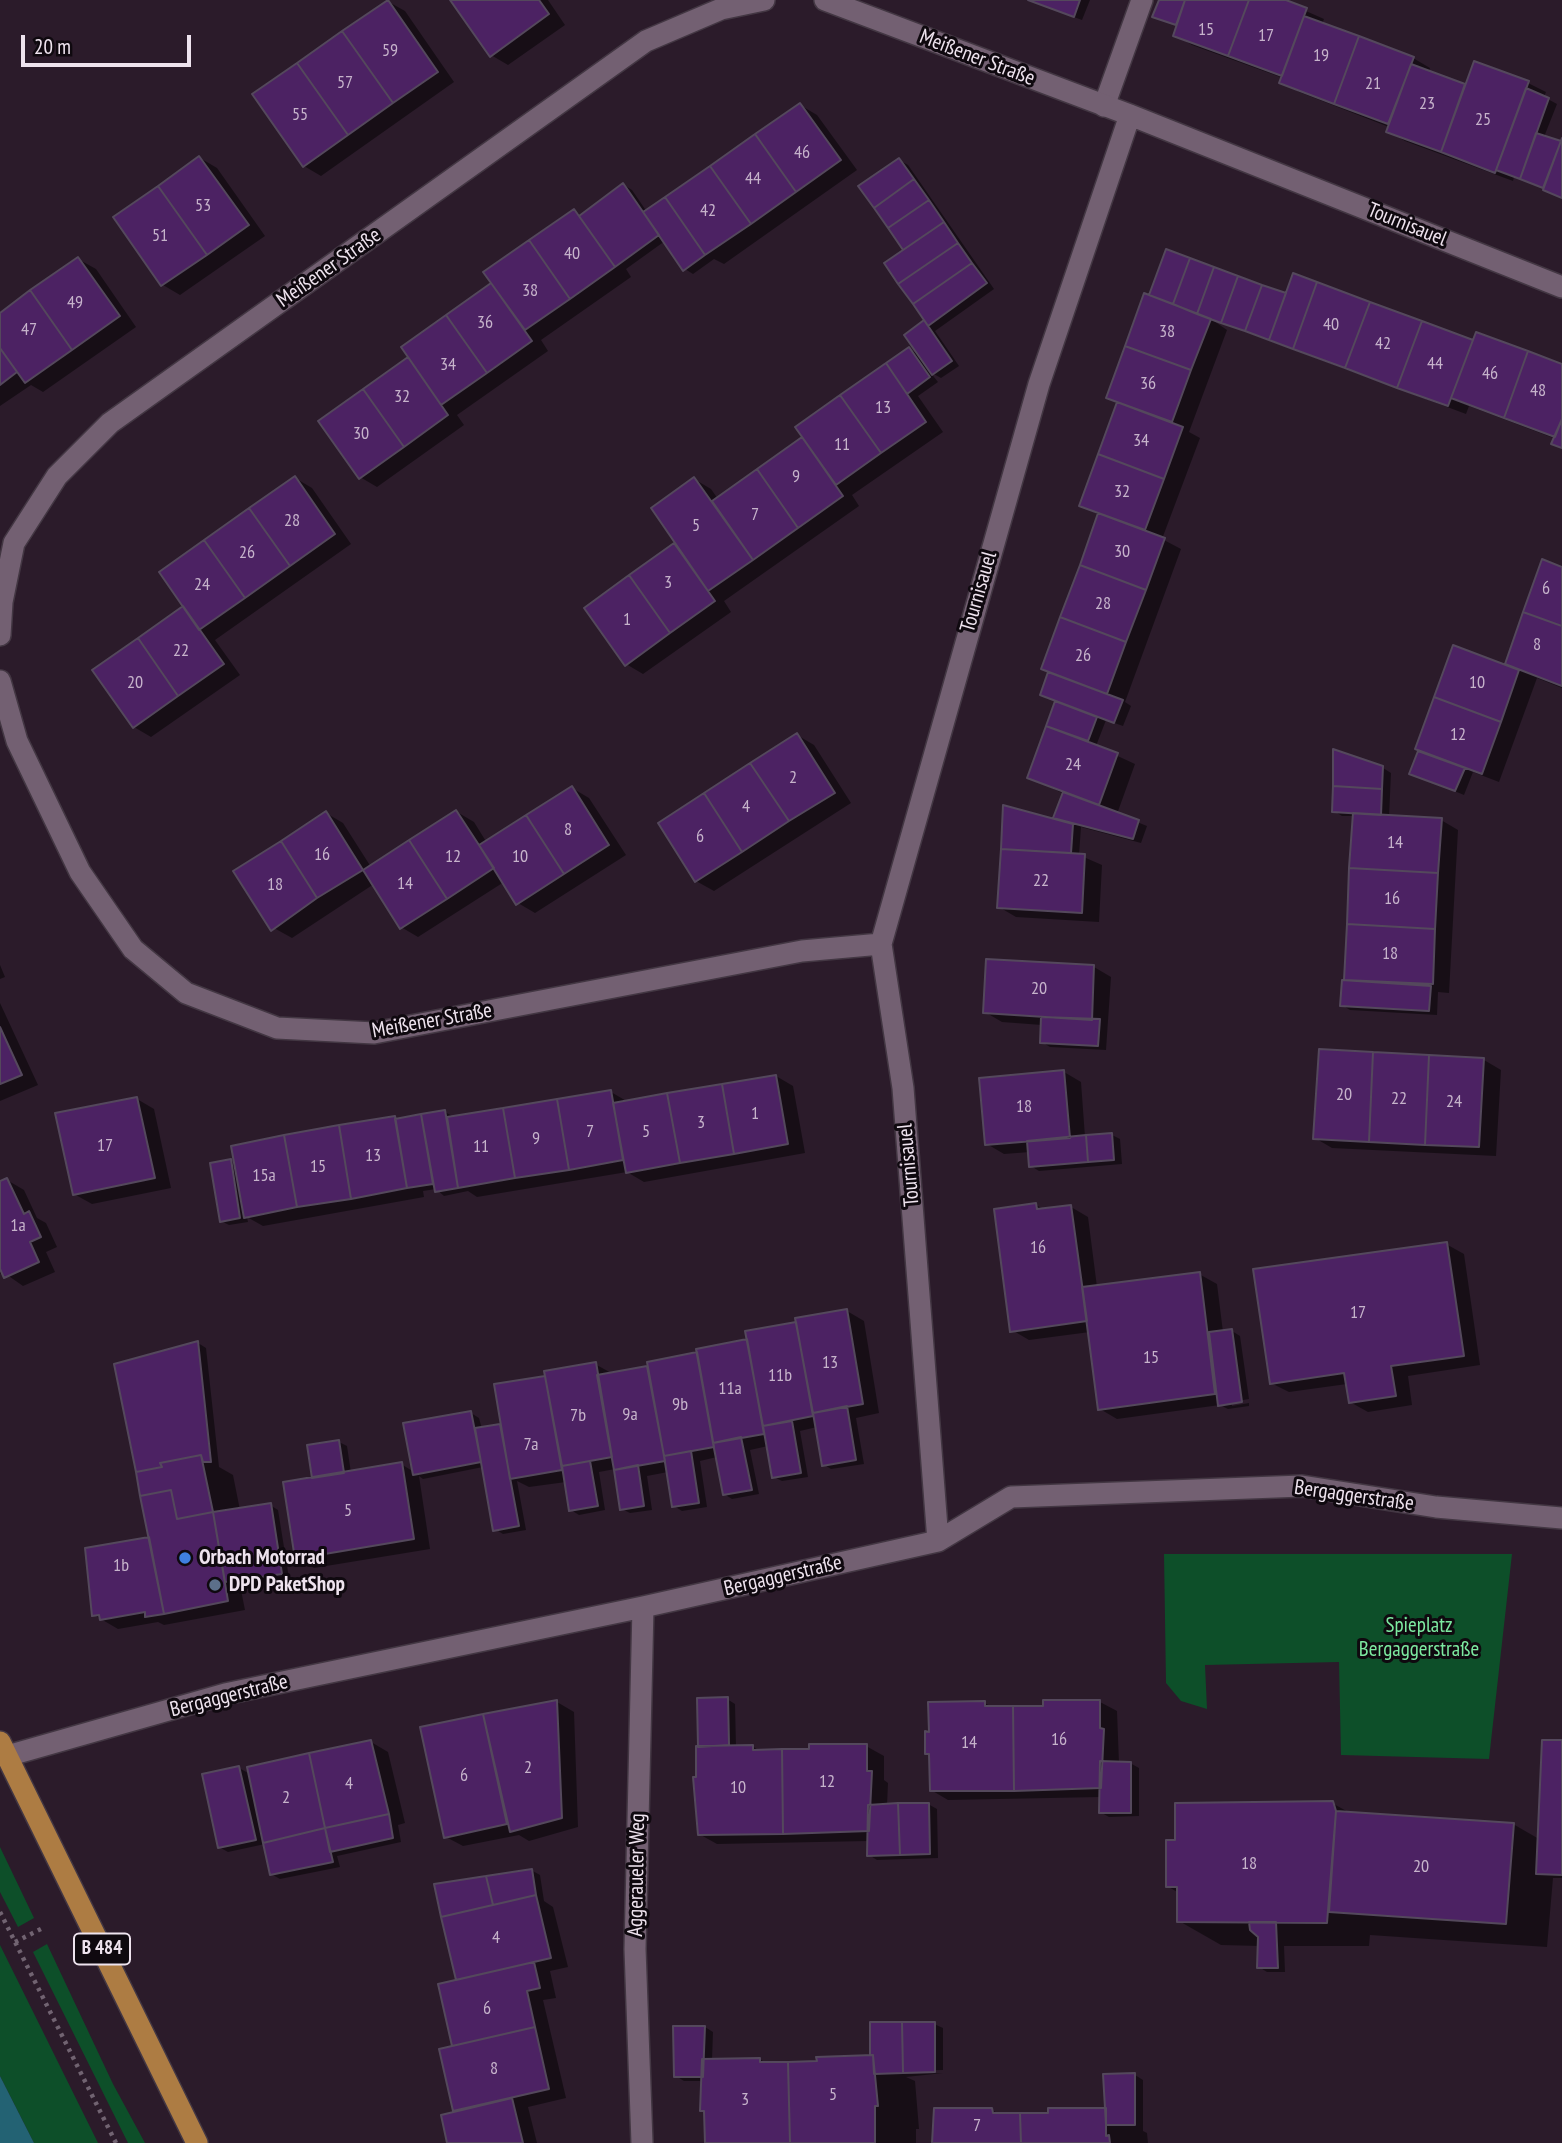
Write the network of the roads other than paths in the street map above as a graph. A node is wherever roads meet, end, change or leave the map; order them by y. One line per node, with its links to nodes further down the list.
1 (764, 0): 7 (street, Meißener Straße)
2 (824, 0): 4 (street, Meißener Straße)
3 (1142, 0): 4 (street)
4 (1104, 106): 5 (street, Meißener Straße)
5 (1130, 116): 6 (street, Tournisauel); 9 (street, Tournisauel)
6 (1562, 287)
7 (0, 635)
8 (0, 681): 9 (street, Meißener Straße)
9 (881, 944): 11 (street, Tournisauel)
10 (1562, 1518): 11 (street, Bergaggerstraße)
11 (938, 1541): 12 (street, Bergaggerstraße)
12 (643, 1608): 13 (street, Bergaggerstraße); 15 (street, Aggeraueler Weg)
13 (3, 1749): 14 (main road, B 484)
14 (197, 2143)
15 (642, 2143)

